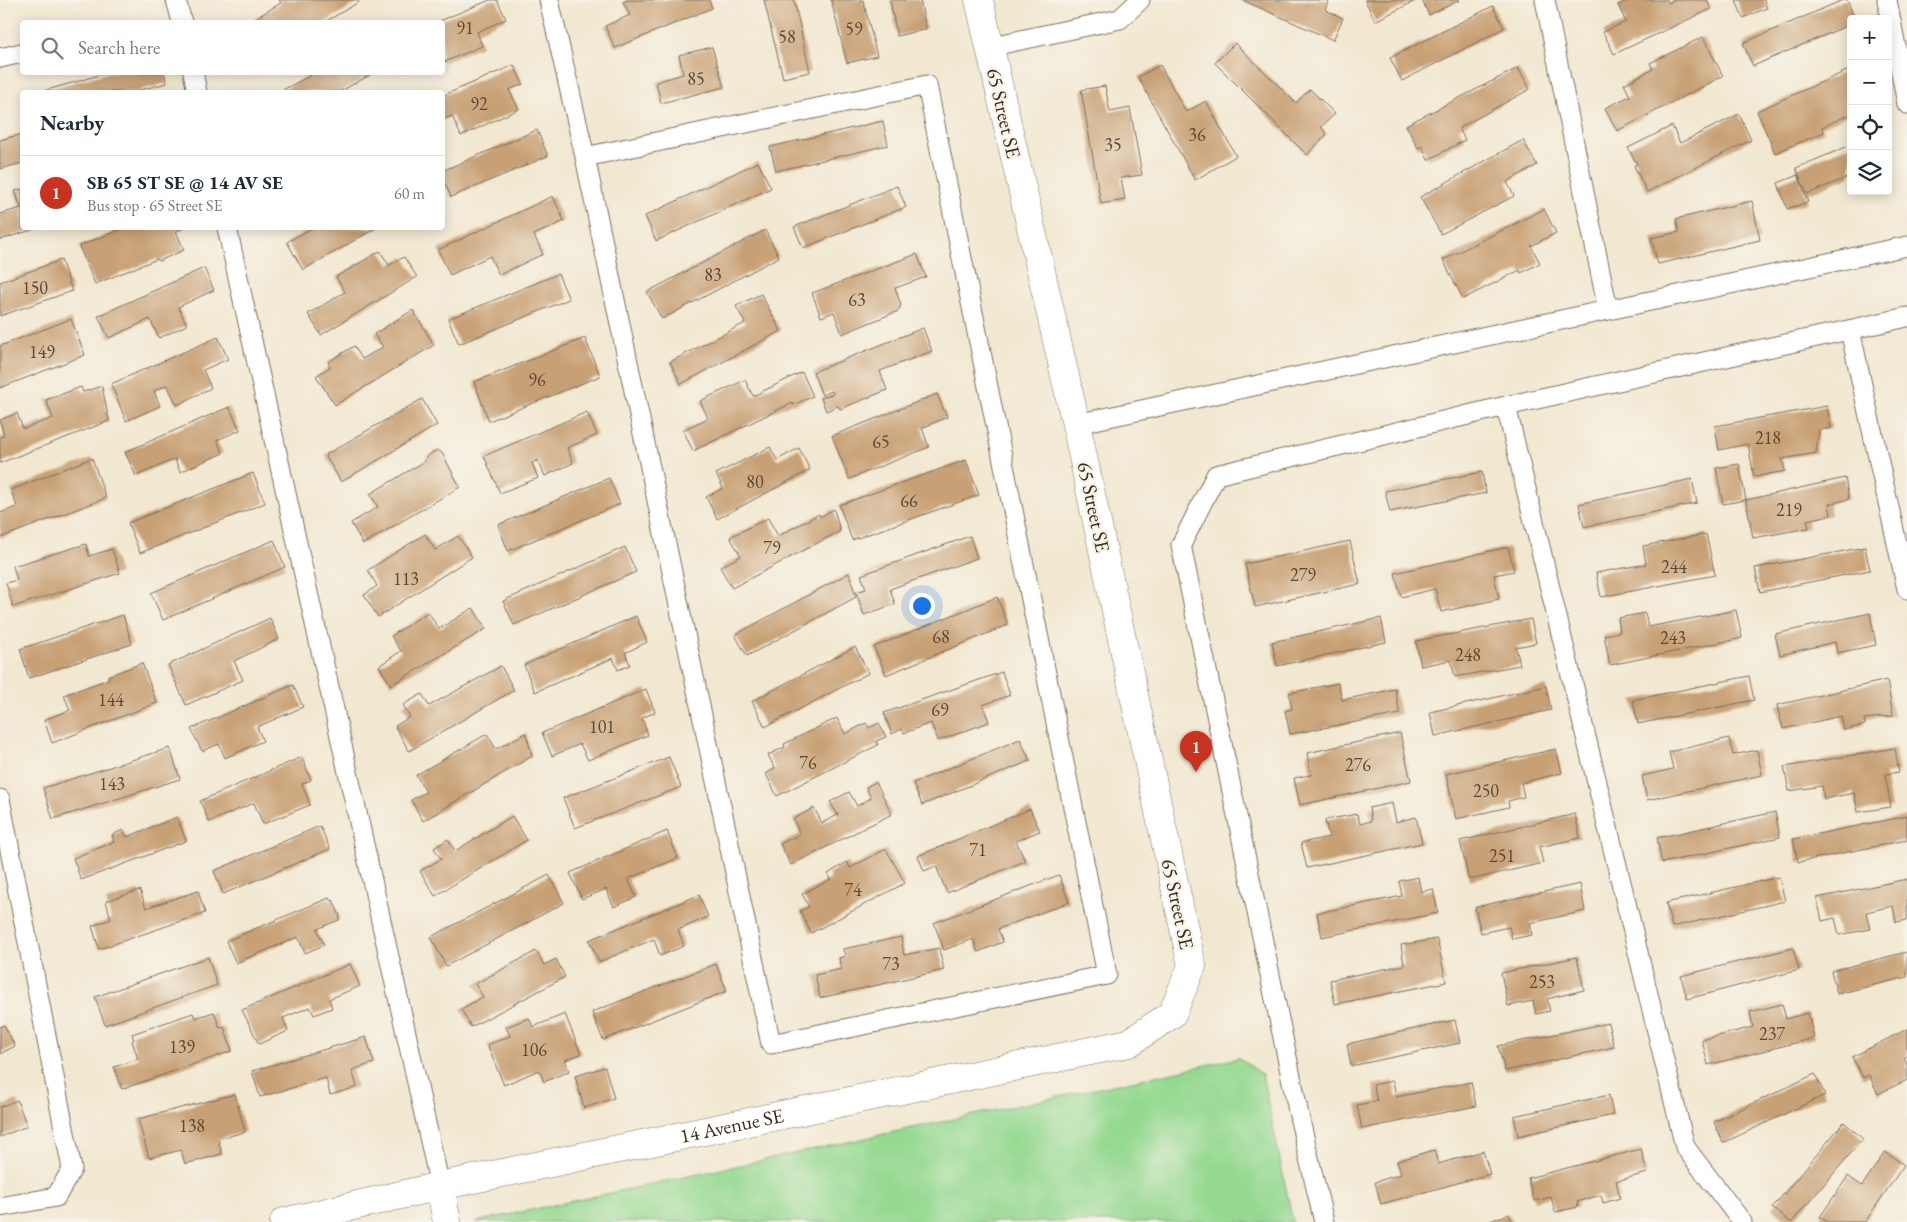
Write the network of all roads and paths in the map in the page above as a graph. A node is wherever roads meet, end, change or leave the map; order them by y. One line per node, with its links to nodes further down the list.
1 (176, 0): 7 (lane)
2 (549, 0): 14 (lane)
3 (979, 0): 8 (street, 65 Street SE)
4 (1140, 0): 8 (lane)
5 (1545, 0): 17 (lane)
6 (1887, 0): 13 (lane)
7 (177, 20)
8 (988, 47): 21 (street, 65 Street SE)
9 (20, 53): 10 (lane)
10 (0, 58)
11 (194, 75): 12 (lane)
12 (197, 90)
13 (1907, 104)
14 (586, 157): 14 (lane)
15 (227, 230): 25 (lane)
16 (1907, 246): 17 (lane)
17 (1608, 310): 21 (lane)
18 (1907, 317): 19 (lane)
19 (1850, 330): 20 (lane); 22 (lane)
20 (1506, 406): 29 (lane); 30 (lane)
21 (1076, 424): 24 (street, 65 Street SE)
22 (1907, 589)
23 (0, 799): 26 (lane)
24 (1172, 1014): 25 (street, 14 Avenue SE)
25 (440, 1186): 27 (street, 14 Avenue SE); 28 (street)
26 (0, 1208)
27 (284, 1222)
28 (447, 1222)
29 (1324, 1222)
30 (1742, 1222)

